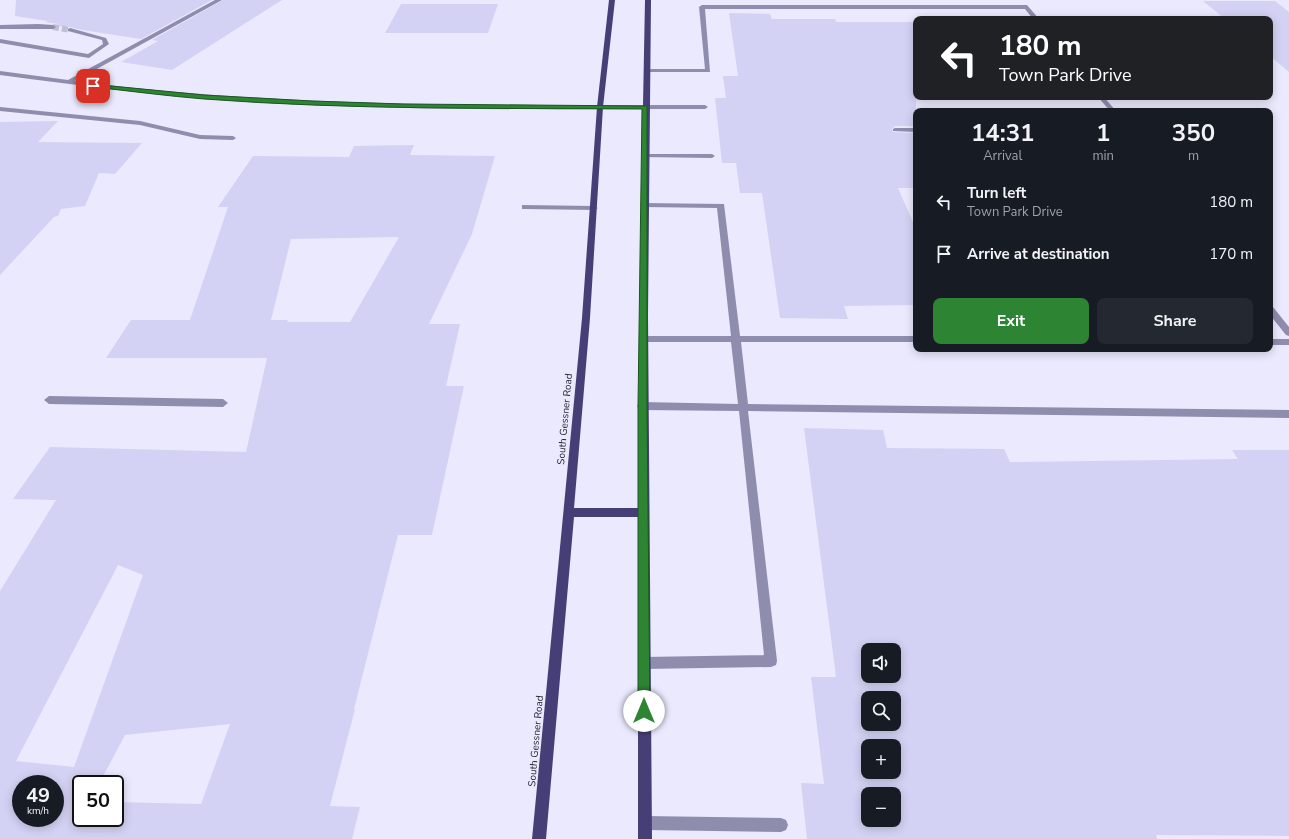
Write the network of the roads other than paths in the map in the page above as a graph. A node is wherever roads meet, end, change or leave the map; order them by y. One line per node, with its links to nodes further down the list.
1 (219, 0): 15 (street)
2 (612, 0): 17 (main road, South Gessner Road)
3 (648, 0): 13 (main road)
4 (775, 0): 6 (street)
5 (1020, 0): 7 (street)
6 (776, 7): 7 (street); 13 (street)
7 (1027, 7): 8 (street)
8 (1034, 16)
9 (0, 27): 10 (street)
10 (53, 27)
11 (70, 30): 12 (street)
12 (0, 41)
13 (646, 72): 18 (main road)
14 (0, 73): 15 (street)
15 (69, 82): 17 (street)
16 (1104, 100): 20 (street)
17 (600, 107): 18 (street); 29 (main road, South Gessner Road)
18 (645, 108): 19 (street); 25 (main road)
19 (705, 108)
20 (1110, 108)
21 (0, 109): 24 (street)
22 (895, 130): 23 (street)
23 (913, 130)
24 (233, 138)
25 (644, 156): 26 (street); 27 (main road)
26 (712, 156)
27 (644, 205): 32 (street); 33 (main road)
28 (525, 207): 29 (street)
29 (594, 208): 42 (main road, South Gessner Road)
30 (1273, 313): 31 (street)
31 (1289, 333)
32 (736, 338): 33 (street); 34 (street); 40 (street)
33 (644, 339): 39 (main road)
34 (913, 339)
35 (1273, 342): 36 (street)
36 (1289, 342)
37 (49, 400): 38 (street)
38 (223, 403)
39 (642, 406): 40 (street); 43 (main road)
40 (744, 408): 41 (street); 44 (street)
41 (1289, 414)
42 (569, 512): 43 (main road); 47 (main road, South Gessner Road)
43 (644, 513): 44 (main road)
44 (644, 663): 45 (main road)
45 (645, 823): 46 (street); 48 (main road)
46 (781, 825)
47 (539, 839)
48 (645, 839)

